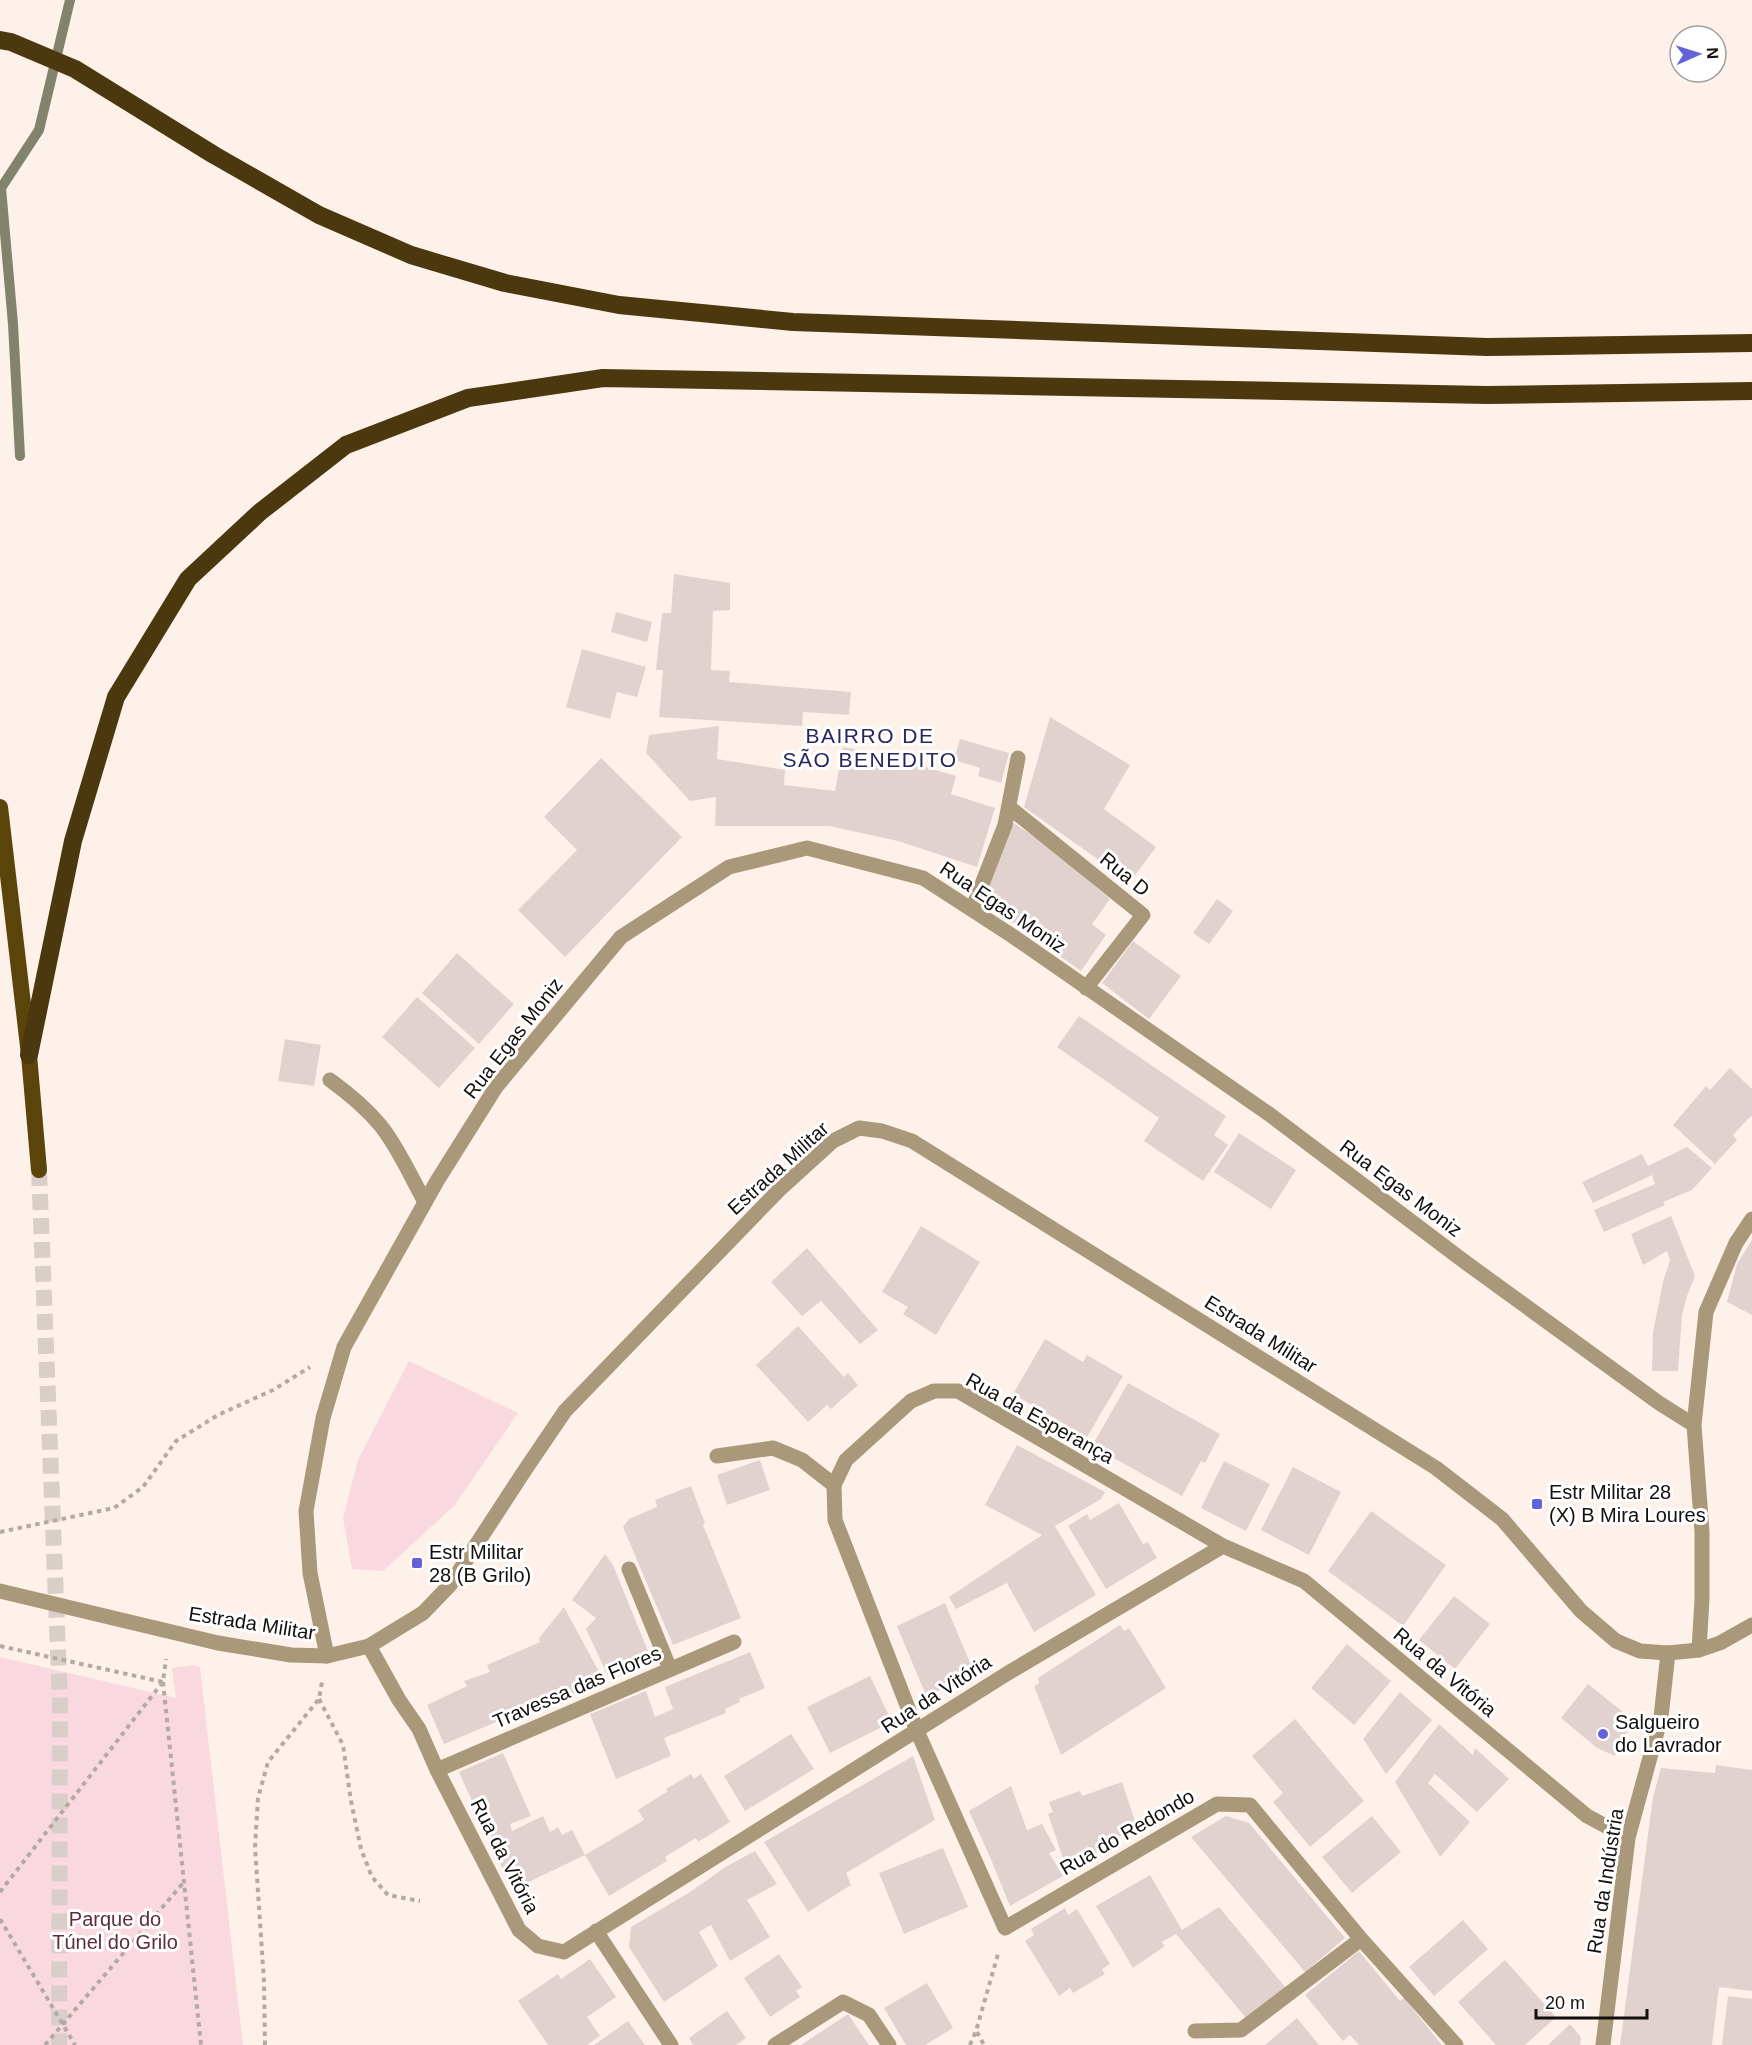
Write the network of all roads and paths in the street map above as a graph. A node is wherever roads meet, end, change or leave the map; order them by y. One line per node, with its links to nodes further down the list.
1 (0, 40): 2 (highway)
2 (1752, 343)
3 (1752, 391): 9 (highway)
4 (1018, 758): 6 (street)
5 (0, 807): 9 (highway)
6 (1009, 807): 7 (street); 8 (street, Rua D)
7 (972, 910): 8 (street, Rua Egas Moniz); 12 (street, Rua Egas Moniz)
8 (1086, 988): 15 (street, Rua Egas Moniz)
9 (29, 1055): 11 (highway)
10 (330, 1080): 12 (street)
11 (39, 1170)
12 (425, 1202): 14 (street, Rua Egas Moniz)
13 (1752, 1219): 15 (street)
14 (344, 1347): 18 (path); 29 (street, Rua Egas Moniz)
15 (1694, 1425): 27 (street)
16 (717, 1456): 17 (street)
17 (834, 1485): 19 (street, Rua da Esperança); 33 (street, Rua da Esperança)
18 (0, 1532)
19 (1223, 1546): 33 (street, Rua da Vitória); 35 (street, Rua da Vitória)
20 (629, 1569): 30 (street)
21 (0, 1591): 23 (street, Estrada Militar)
22 (1752, 1625): 27 (street, Estrada Militar)
23 (170, 1631): 29 (street, Estrada Militar); 31 (path)
24 (734, 1642): 30 (street, Travessa das Flores)
25 (0, 1646): 31 (path)
26 (369, 1646): 28 (street, Estrada Militar); 29 (street, Estrada Militar); 34 (street, Rua da Vitória)
27 (1699, 1650): 28 (street, Estrada Militar)
28 (1668, 1653): 35 (street, Rua da Indústria)
29 (327, 1656): 32 (path)
30 (670, 1669): 34 (street, Travessa das Flores)
31 (163, 1682): 36 (path); 37 (path)
32 (319, 1699): 38 (path); 49 (path)
33 (918, 1731): 40 (street); 41 (street, Rua da Vitória)
34 (437, 1770): 41 (street, Rua da Vitória)
35 (1628, 1838): 56 (street, Rua da Indústria)
36 (184, 1882): 43 (path); 48 (path)
37 (0, 1892)
38 (420, 1901)
39 (0, 1919): 43 (path)
40 (1005, 1928): 42 (street, Rua do Redondo); 44 (path)
41 (596, 1931): 50 (street)
42 (1361, 1939): 45 (street); 55 (street, Rua do Redondo)
43 (62, 2025): 46 (path); 47 (path)
44 (976, 2031): 53 (path); 54 (path)
45 (1195, 2031)
46 (45, 2045)
47 (75, 2045)
48 (201, 2045)
49 (266, 2045)
50 (671, 2045)
51 (775, 2045): 52 (street)
52 (889, 2045)
53 (970, 2045)
54 (984, 2045)
55 (1456, 2045)
56 (1603, 2045)

